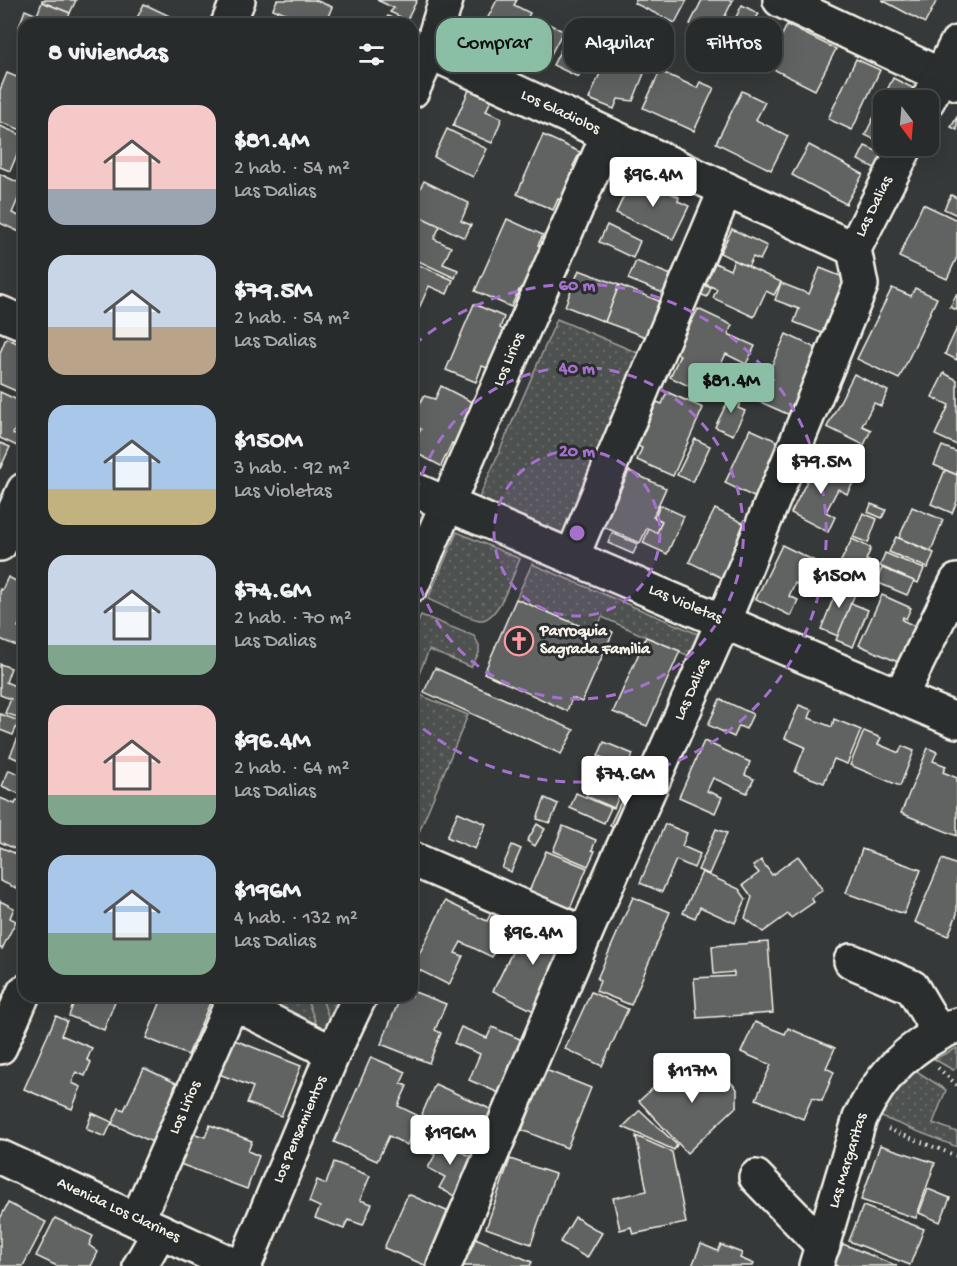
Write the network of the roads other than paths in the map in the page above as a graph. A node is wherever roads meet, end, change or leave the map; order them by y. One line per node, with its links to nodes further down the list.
1 (238, 0): 4 (street)
2 (446, 0): 6 (street)
3 (780, 0): 8 (street)
4 (230, 18)
5 (957, 43): 8 (street)
6 (430, 52): 7 (street); 9 (street, Los Gladiolos)
7 (418, 78)
8 (942, 87)
9 (608, 135): 11 (street, Los Gladiolos); 17 (street, Los Lirios)
10 (901, 156): 12 (street, Las Dalias)
11 (726, 189): 12 (street, Los Gladiolos); 19 (street)
12 (854, 249): 22 (street, Las Dalias)
13 (0, 313): 14 (street)
14 (18, 320)
15 (418, 492): 17 (street, Las Violetas)
16 (18, 504): 18 (street)
17 (448, 504): 19 (street, Las Violetas); 20 (street, Los Lirios)
18 (0, 544)
19 (572, 557): 22 (street, Las Violetas)
20 (418, 572)
21 (957, 581): 23 (street)
22 (723, 622): 23 (street, Las Violetas); 26 (street, Las Dalias)
23 (900, 697): 24 (street, Las Violetas)
24 (957, 721)
25 (418, 869): 26 (street)
26 (585, 934): 42 (street, Las Dalias)
27 (851, 961): 32 (street)
28 (20, 1002): 33 (street)
29 (232, 1002): 37 (street, Los Lirios)
30 (239, 1002): 34 (street)
31 (357, 1002): 34 (street, Los Pensamientos)
32 (948, 1029): 38 (street, Las Margaritas)
33 (0, 1047)
34 (333, 1053): 41 (street, Los Pensamientos)
35 (0, 1157): 37 (street, Avenida Los Clarines)
36 (756, 1177): 38 (street)
37 (148, 1225): 39 (street, Los Lirios); 40 (street, Avenida Los Clarines)
38 (820, 1256)
39 (140, 1266)
40 (236, 1266)
41 (244, 1266)
42 (444, 1266)

